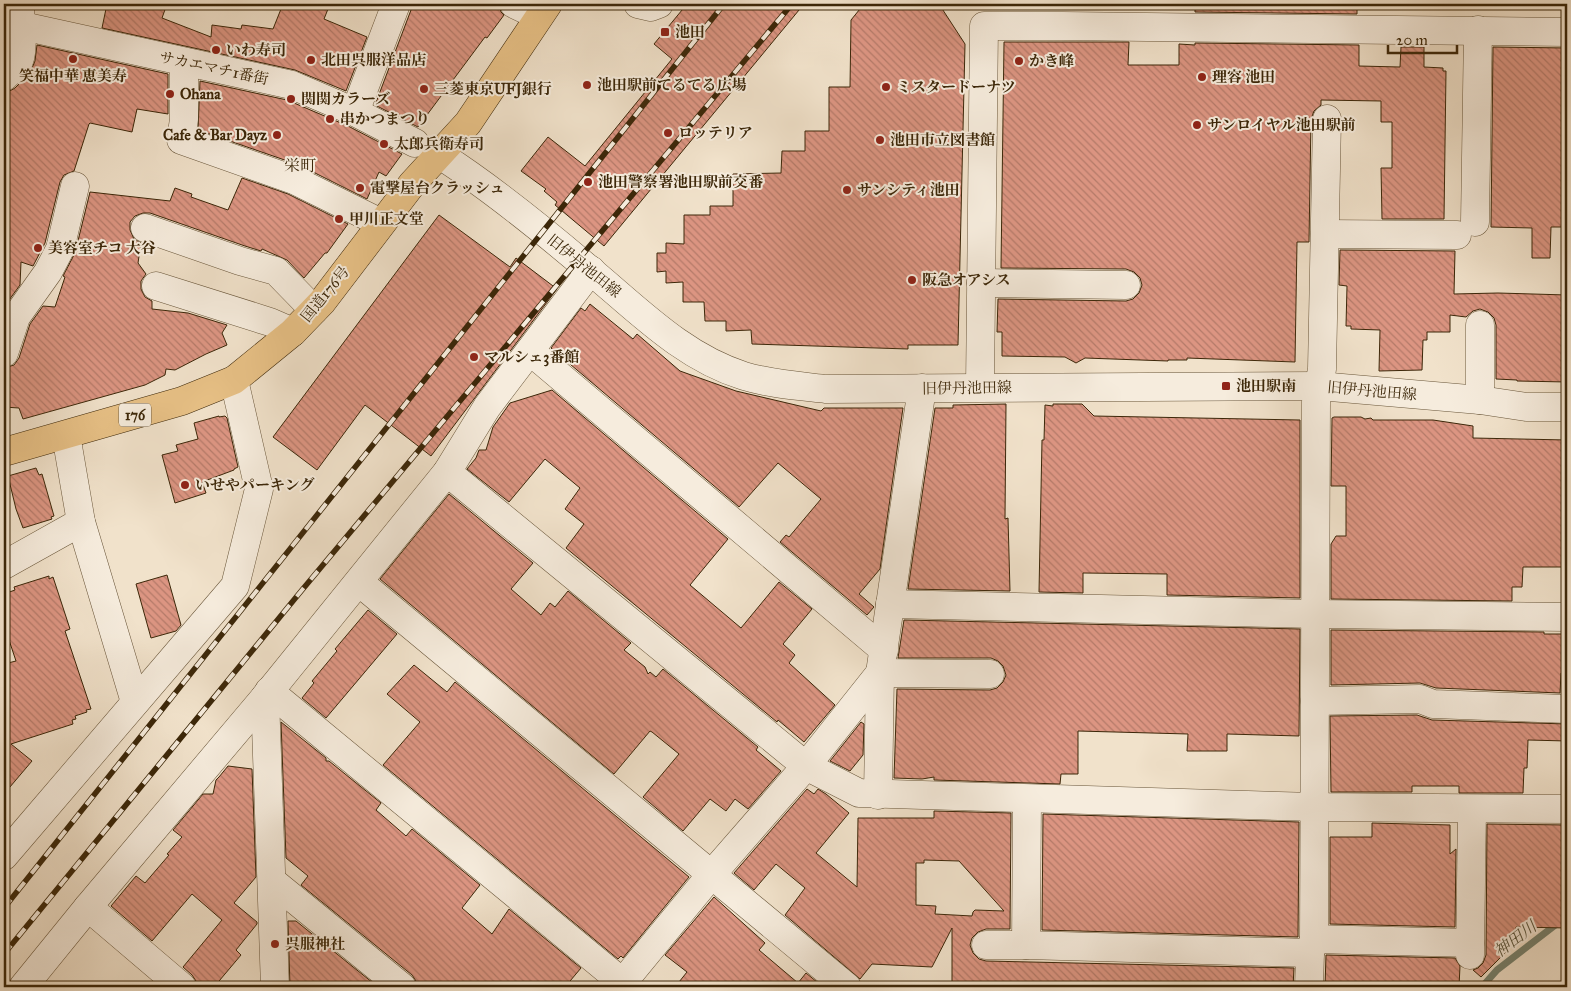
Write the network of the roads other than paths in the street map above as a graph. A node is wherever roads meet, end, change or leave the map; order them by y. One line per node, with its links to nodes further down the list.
1 (396, 4): 11 (street)
2 (514, 4): 5 (street)
3 (638, 4): 4 (street)
4 (659, 4)
5 (544, 10): 14 (highway, 国道176号 / 176)
6 (15, 17): 9 (street, サカエマチ1番街); 10 (street)
7 (1478, 30): 8 (street); 18 (street); 20 (street)
8 (1567, 32)
9 (184, 62): 11 (street, サカエマチ1番街); 16 (street)
10 (4, 77)
11 (355, 112): 13 (street, サカエマチ1番街)
12 (1327, 119): 18 (street)
13 (415, 143)
14 (440, 155): 16 (highway, 国道176号 / 176); 19 (street, 旧伊丹池田線)
15 (75, 186): 27 (street)
16 (380, 223): 23 (highway, 国道176号 / 176)
17 (145, 228): 23 (street)
18 (1325, 234): 29 (street)
19 (591, 270): 26 (street); 30 (street, 旧伊丹池田線)
20 (981, 283): 21 (street); 31 (street)
21 (1126, 285)
22 (156, 286): 25 (street)
23 (314, 310): 25 (highway, 国道176号 / 176)
24 (1480, 325): 32 (street)
25 (293, 332): 28 (highway, 国道176号 / 176)
26 (530, 351): 36 (street); 43 (street)
27 (4, 353)
28 (234, 380): 34 (highway, 国道176号 / 176); 47 (street)
29 (1319, 386): 31 (street, 旧伊丹池田線); 32 (street, 旧伊丹池田線); 41 (street)
30 (922, 388): 31 (street, 旧伊丹池田線); 40 (street)
31 (980, 388)
32 (1480, 400): 33 (street, 旧伊丹池田線)
33 (1567, 407)
34 (66, 436): 35 (highway, 国道176号 / 176); 37 (street)
35 (4, 452)
36 (447, 472): 39 (street); 49 (street)
37 (82, 522): 38 (street); 47 (street)
38 (4, 565)
39 (360, 582): 45 (street); 56 (street)
40 (890, 604): 41 (street); 43 (street)
41 (1316, 614): 42 (street); 46 (street)
42 (1567, 618)
43 (882, 662): 44 (street); 49 (street); 50 (street)
44 (990, 674)
45 (267, 694): 57 (street); 58 (street); 62 (street)
46 (1315, 701): 48 (street); 52 (street)
47 (136, 702): 55 (street)
48 (1567, 709)
49 (806, 766): 50 (street); 56 (street)
50 (878, 794): 51 (street)
51 (1027, 799): 52 (street); 59 (street)
52 (1314, 806): 53 (street); 61 (street)
53 (1472, 809): 54 (street); 61 (street)
54 (1567, 809)
55 (4, 856)
56 (711, 875): 62 (street); 67 (street)
57 (272, 881): 65 (street); 66 (street)
58 (88, 907): 63 (street); 64 (street)
59 (1026, 944): 60 (street); 61 (street)
60 (986, 945)
61 (1312, 946): 68 (street)
62 (623, 986)
63 (23, 987)
64 (182, 987)
65 (275, 987)
66 (402, 987)
67 (847, 987)
68 (1309, 987)

